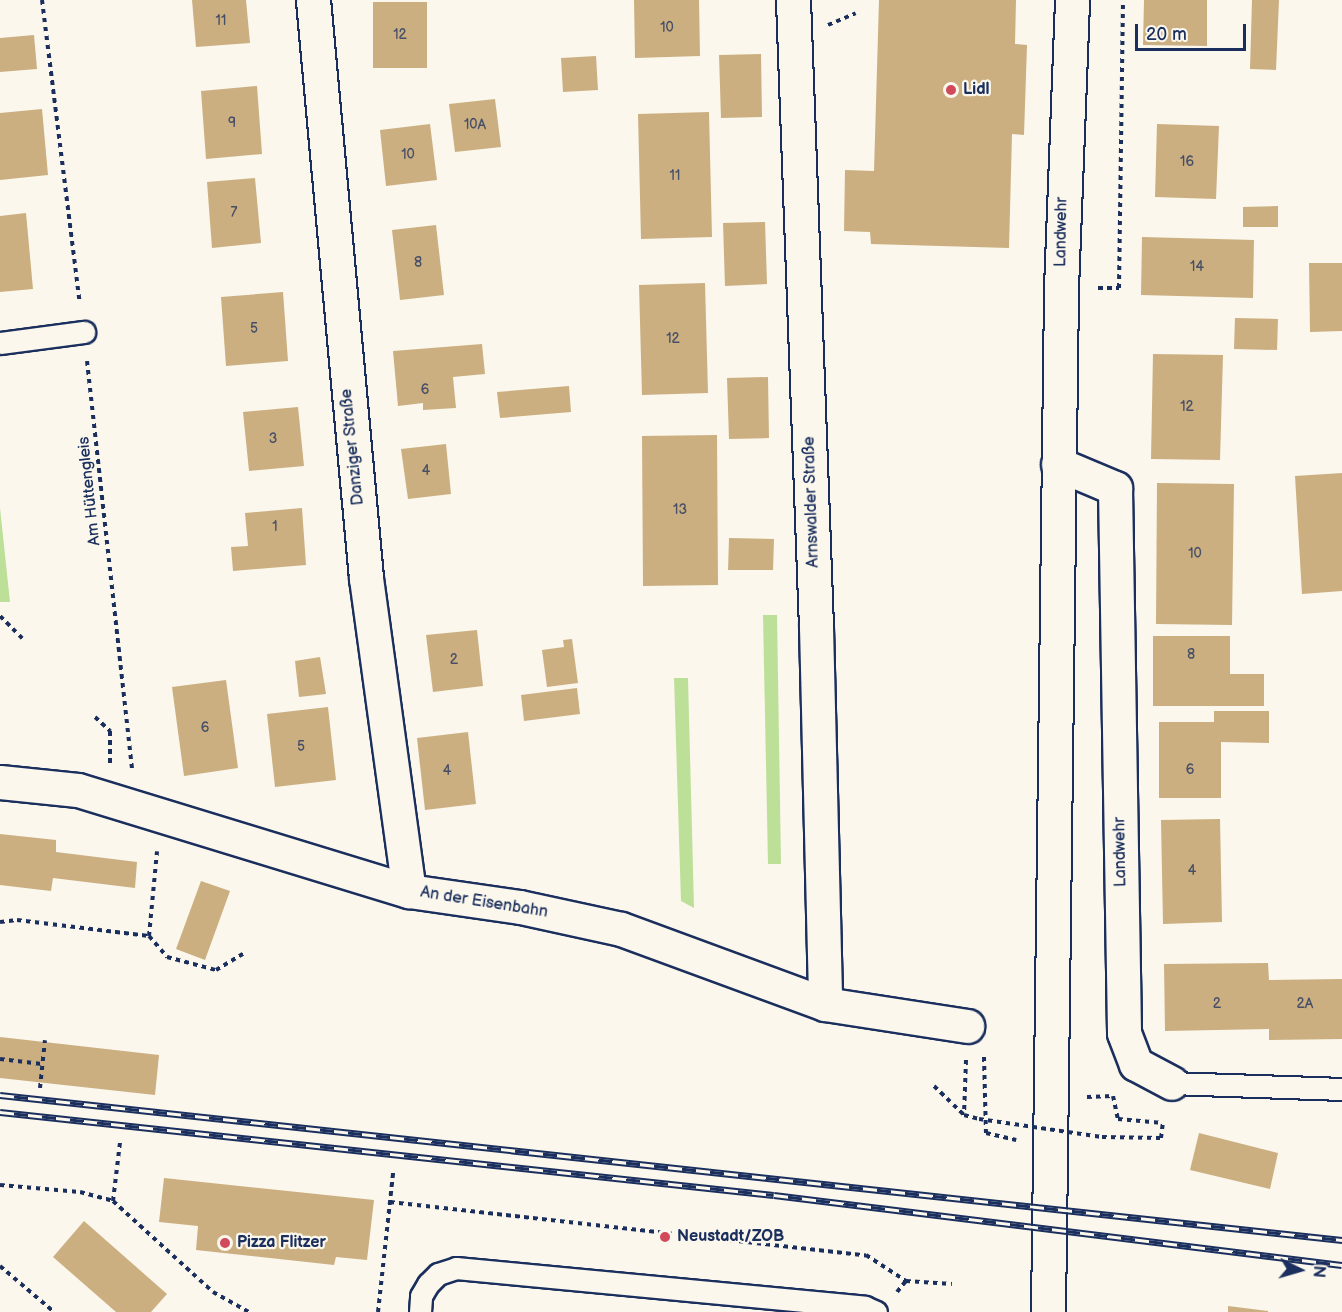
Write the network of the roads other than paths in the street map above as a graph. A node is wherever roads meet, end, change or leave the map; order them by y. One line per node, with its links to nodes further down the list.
1 (313, 0): 8 (street, Danziger Straße)
2 (793, 0): 9 (street, Arnswalder Straße)
3 (1072, 0): 6 (street, Landwehr)
4 (84, 332): 5 (lane)
5 (0, 343)
6 (1058, 464): 11 (street, Landwehr); 15 (street, Landwehr)
7 (0, 783): 8 (street, An der Eisenbahn)
8 (409, 891): 9 (street, An der Eisenbahn)
9 (825, 1004): 10 (street, An der Eisenbahn)
10 (967, 1026)
11 (1171, 1083): 12 (lane, Landwehr)
12 (1342, 1089)
13 (420, 1312): 14 (lane)
14 (876, 1312)
15 (1048, 1312)

